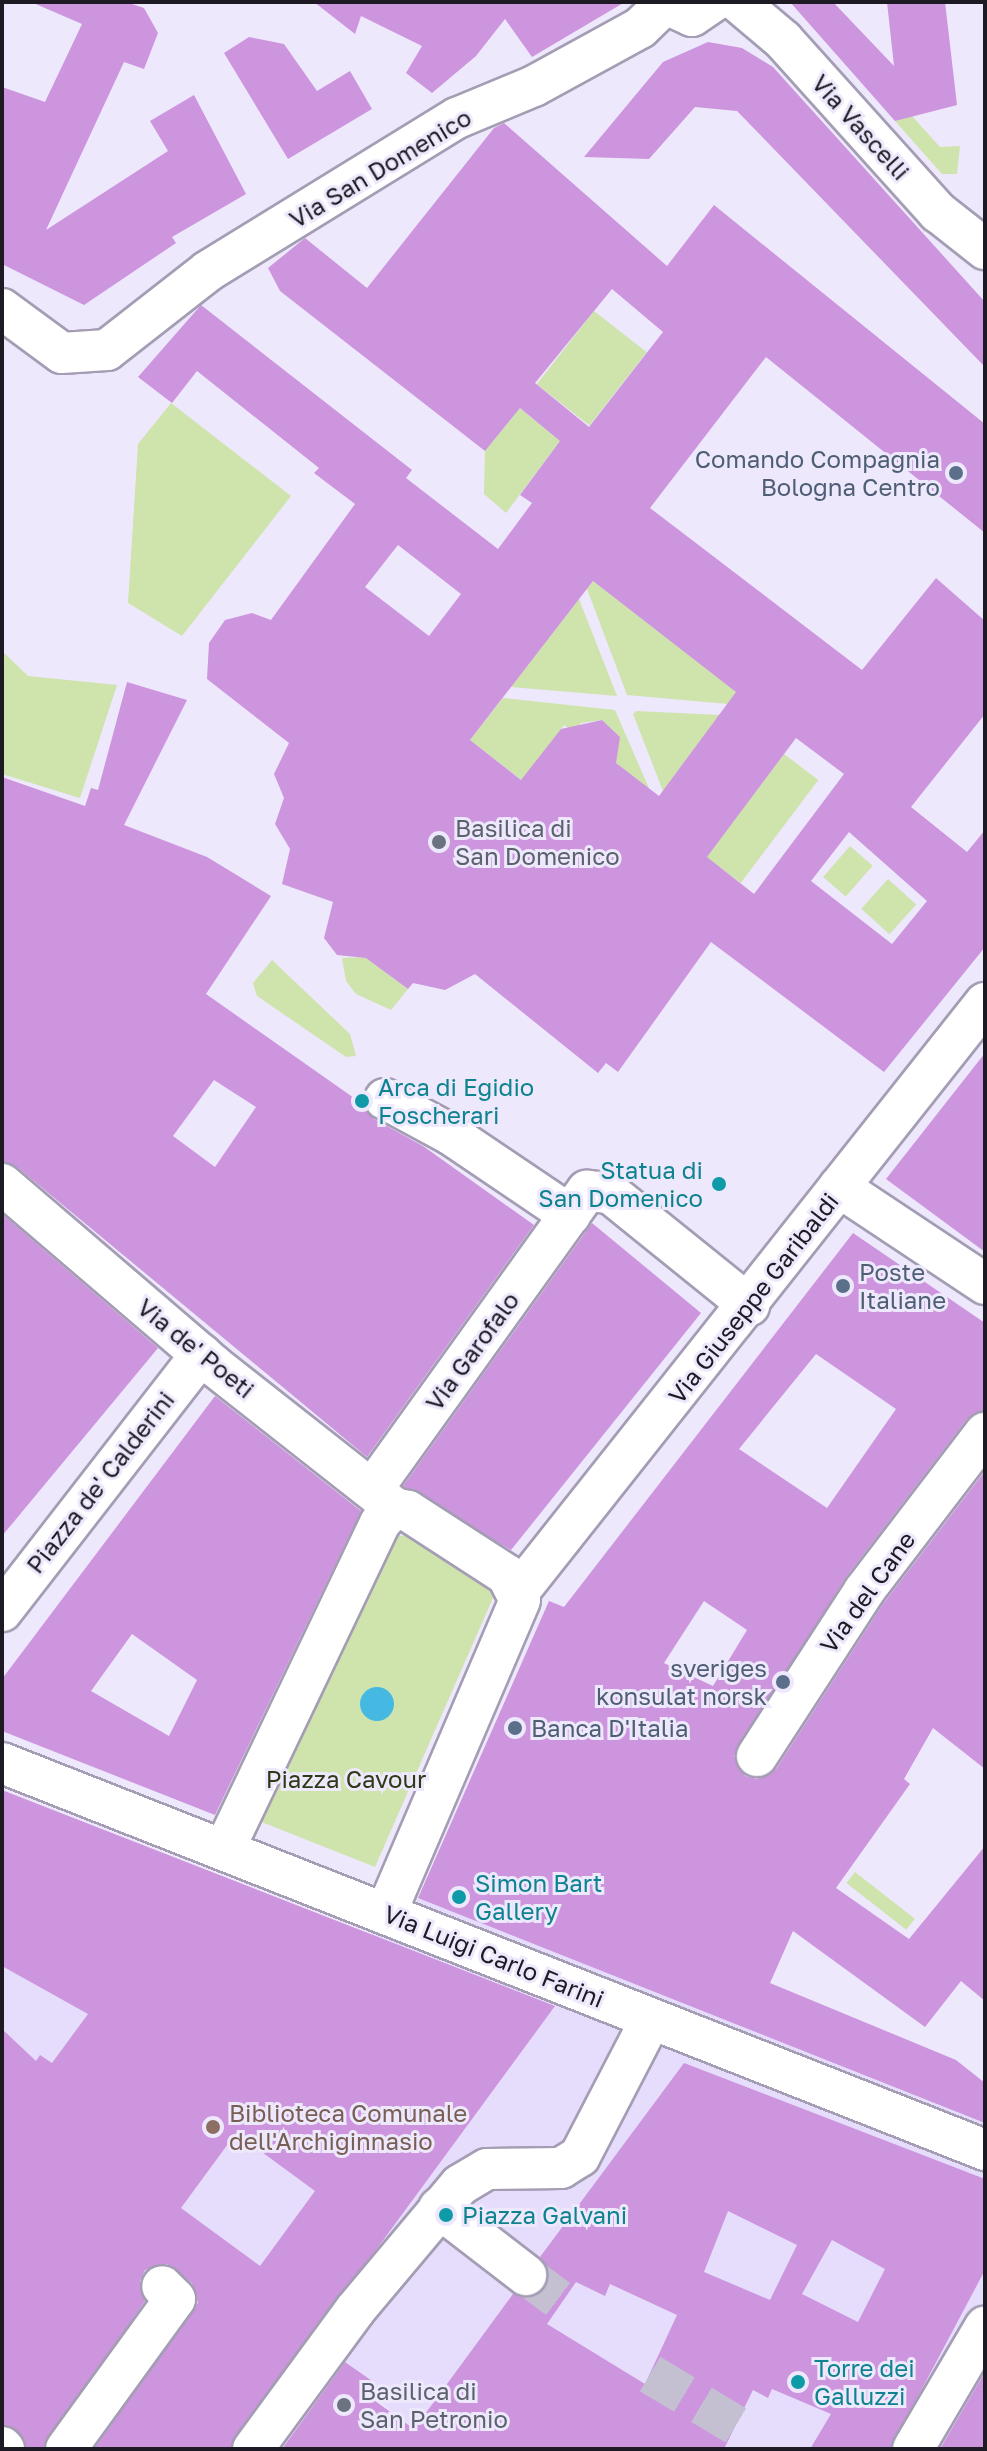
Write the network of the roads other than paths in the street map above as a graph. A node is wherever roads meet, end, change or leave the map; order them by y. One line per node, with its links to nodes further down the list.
1 (713, 2): 3 (street)
2 (738, 2): 4 (street, Via Vascelli)
3 (663, 4): 5 (street, Via San Domenico)
4 (985, 249)
5 (2, 309)
6 (985, 1003): 9 (street, Via Giuseppe Garibaldi)
7 (385, 1099): 10 (street)
8 (2, 1184): 13 (street, Via de' Poeti)
9 (839, 1187): 11 (street); 12 (street, Via Giuseppe Garibaldi)
10 (570, 1215): 12 (street, Via Garofalo); 15 (street, Via Garofalo)
11 (985, 1284)
12 (749, 1305): 16 (street, Via Giuseppe Garibaldi)
13 (201, 1354): 15 (street, Via de' Poeti); 17 (street, Piazza de' Calderini)
14 (985, 1433): 18 (street, Via del Cane)
15 (384, 1498): 16 (street); 20 (street)
16 (520, 1590): 21 (street)
17 (8, 1602)
18 (757, 1756)
19 (2, 1763): 20 (street, Via Luigi Carlo Farini)
20 (224, 1850): 21 (street, Via Luigi Carlo Farini)
21 (386, 1913): 22 (street, Via Luigi Carlo Farini)
22 (651, 2019): 23 (street, Via Luigi Carlo Farini); 24 (street)
23 (985, 2150)
24 (439, 2208): 25 (street); 29 (street)
25 (526, 2275)
26 (162, 2286): 28 (street)
27 (985, 2327): 30 (street)
28 (66, 2449)
29 (253, 2449)
30 (913, 2449)

